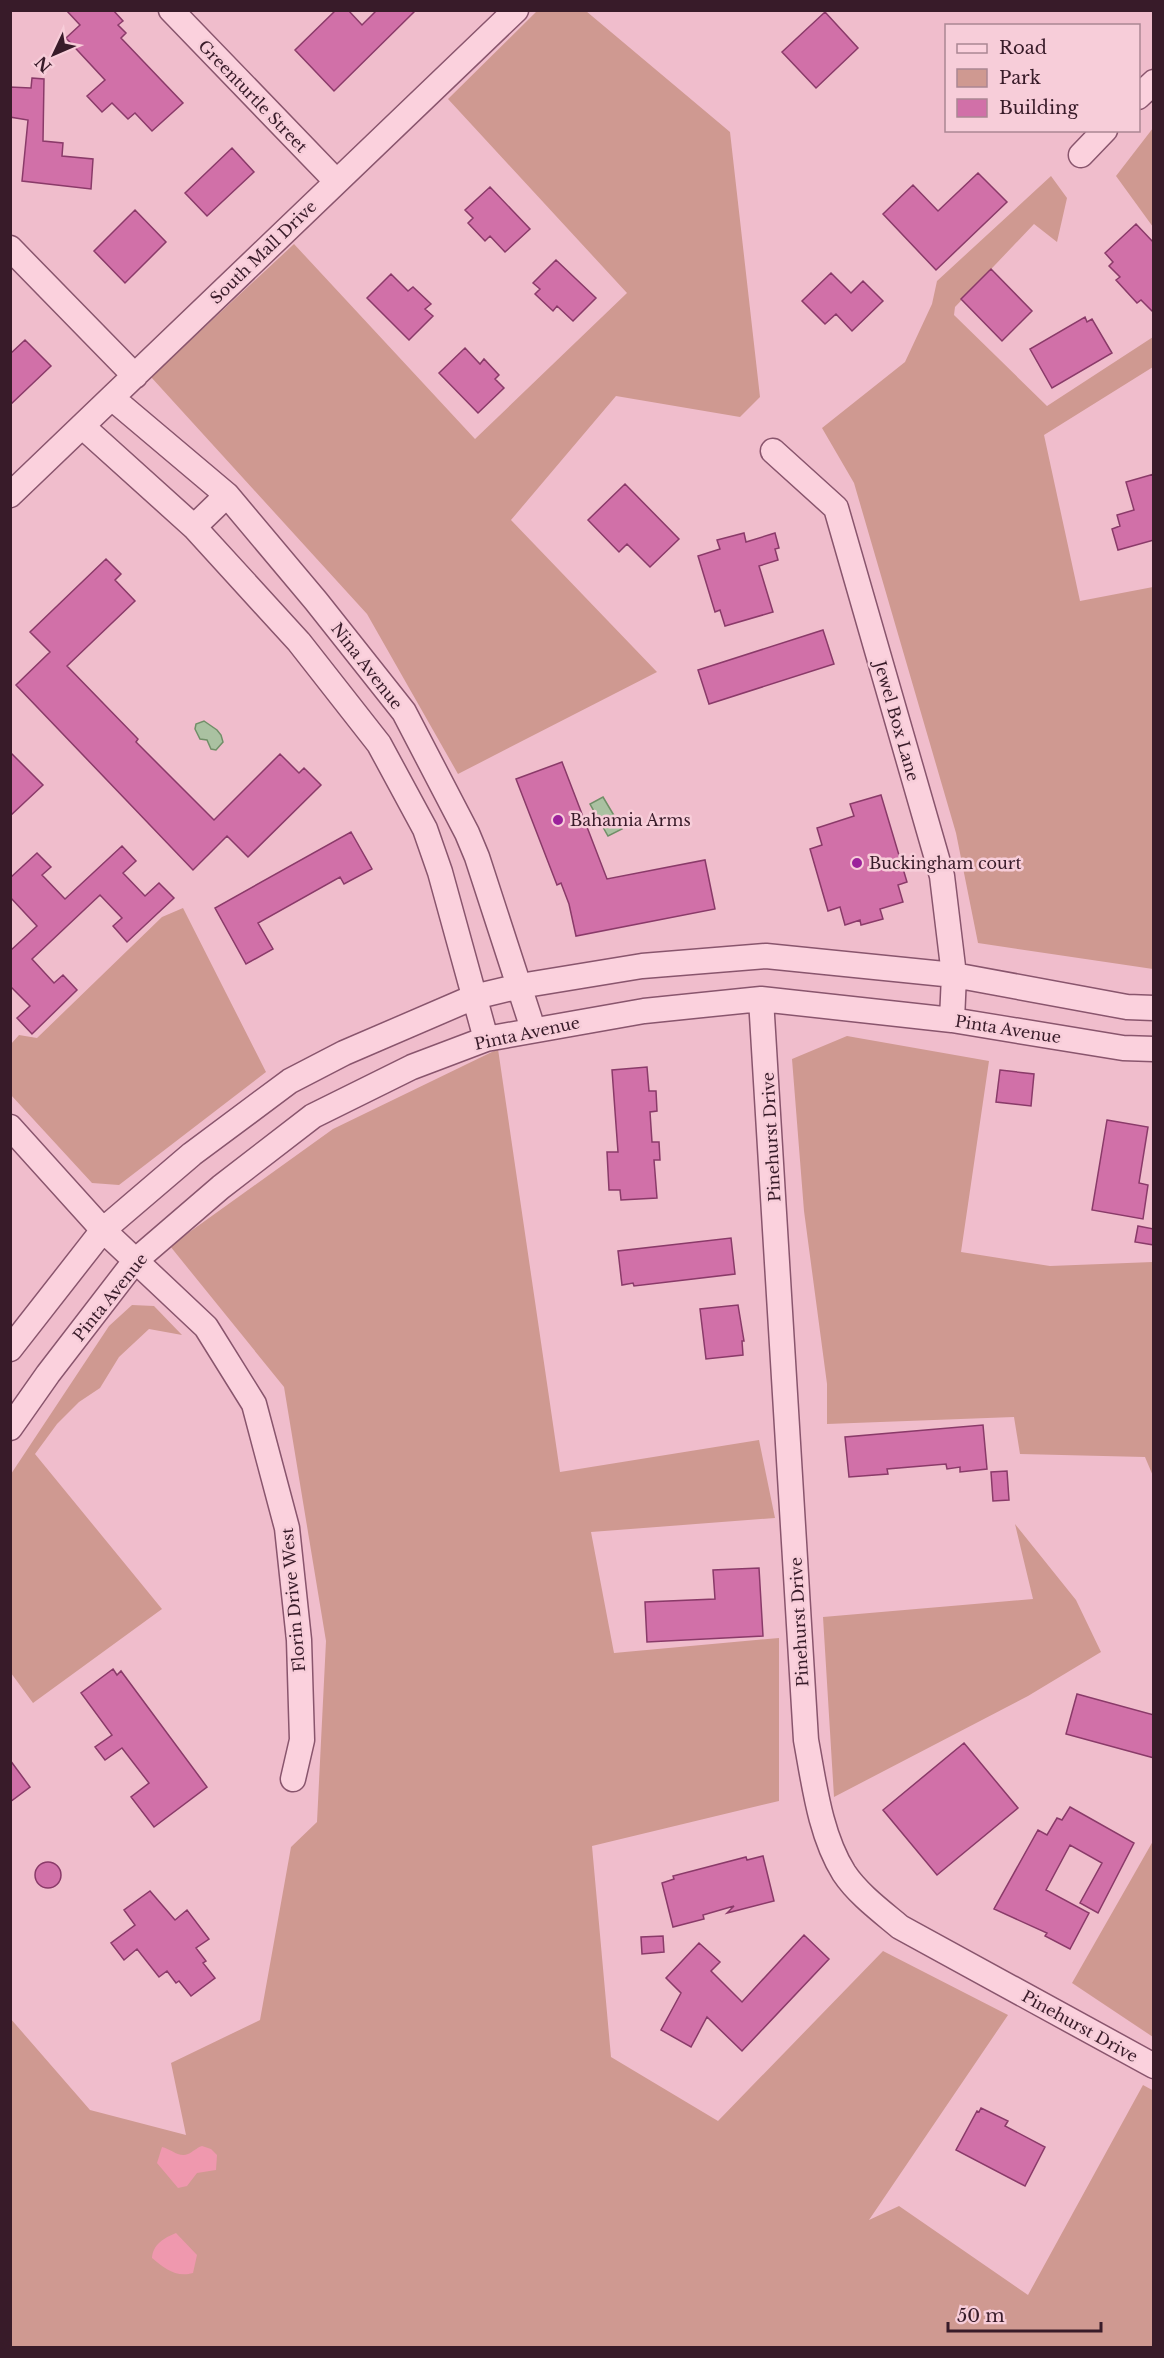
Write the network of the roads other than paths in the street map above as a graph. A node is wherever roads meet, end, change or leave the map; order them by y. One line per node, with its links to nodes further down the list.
1 (171, 10): 7 (street, Greenturtle Street)
2 (516, 10): 7 (street, South Mall Drive)
3 (1154, 82): 4 (street)
4 (1140, 95)
5 (1103, 132): 6 (street)
6 (1081, 155)
7 (336, 181): 9 (street, South Mall Drive)
8 (10, 248): 9 (street)
9 (135, 376): 10 (street, South Mall Drive)
10 (112, 398): 11 (street, South Mall Drive); 14 (street, Nina Avenue)
11 (82, 426): 13 (street, South Mall Drive); 15 (street)
12 (773, 451): 18 (street, Jewel Box Lane)
13 (10, 495)
14 (227, 495): 15 (street); 16 (street, Nina Avenue)
15 (194, 527): 17 (street)
16 (477, 857): 17 (street); 19 (street, Nina Avenue)
17 (440, 872): 20 (street)
18 (954, 975): 19 (street); 22 (street); 23 (street, Jewel Box Lane)
19 (520, 986): 20 (street); 24 (street, Nina Avenue)
20 (474, 997): 25 (street); 28 (street)
21 (761, 999): 23 (street, Pinta Avenue); 24 (street, Pinta Avenue); 33 (street, Pinehurst Drive)
22 (1154, 1008)
23 (952, 1020): 26 (street, Pinta Avenue)
24 (533, 1029): 25 (street, Pinta Avenue)
25 (486, 1040): 29 (street, Pinta Avenue)
26 (1154, 1049)
27 (10, 1127): 28 (street, Florin Drive West)
28 (103, 1230): 29 (street, Florin Drive West); 30 (street)
29 (135, 1261): 31 (street, Pinta Avenue); 32 (street, Florin Drive West)
30 (10, 1349)
31 (10, 1428)
32 (293, 1779)
33 (1154, 2066)

